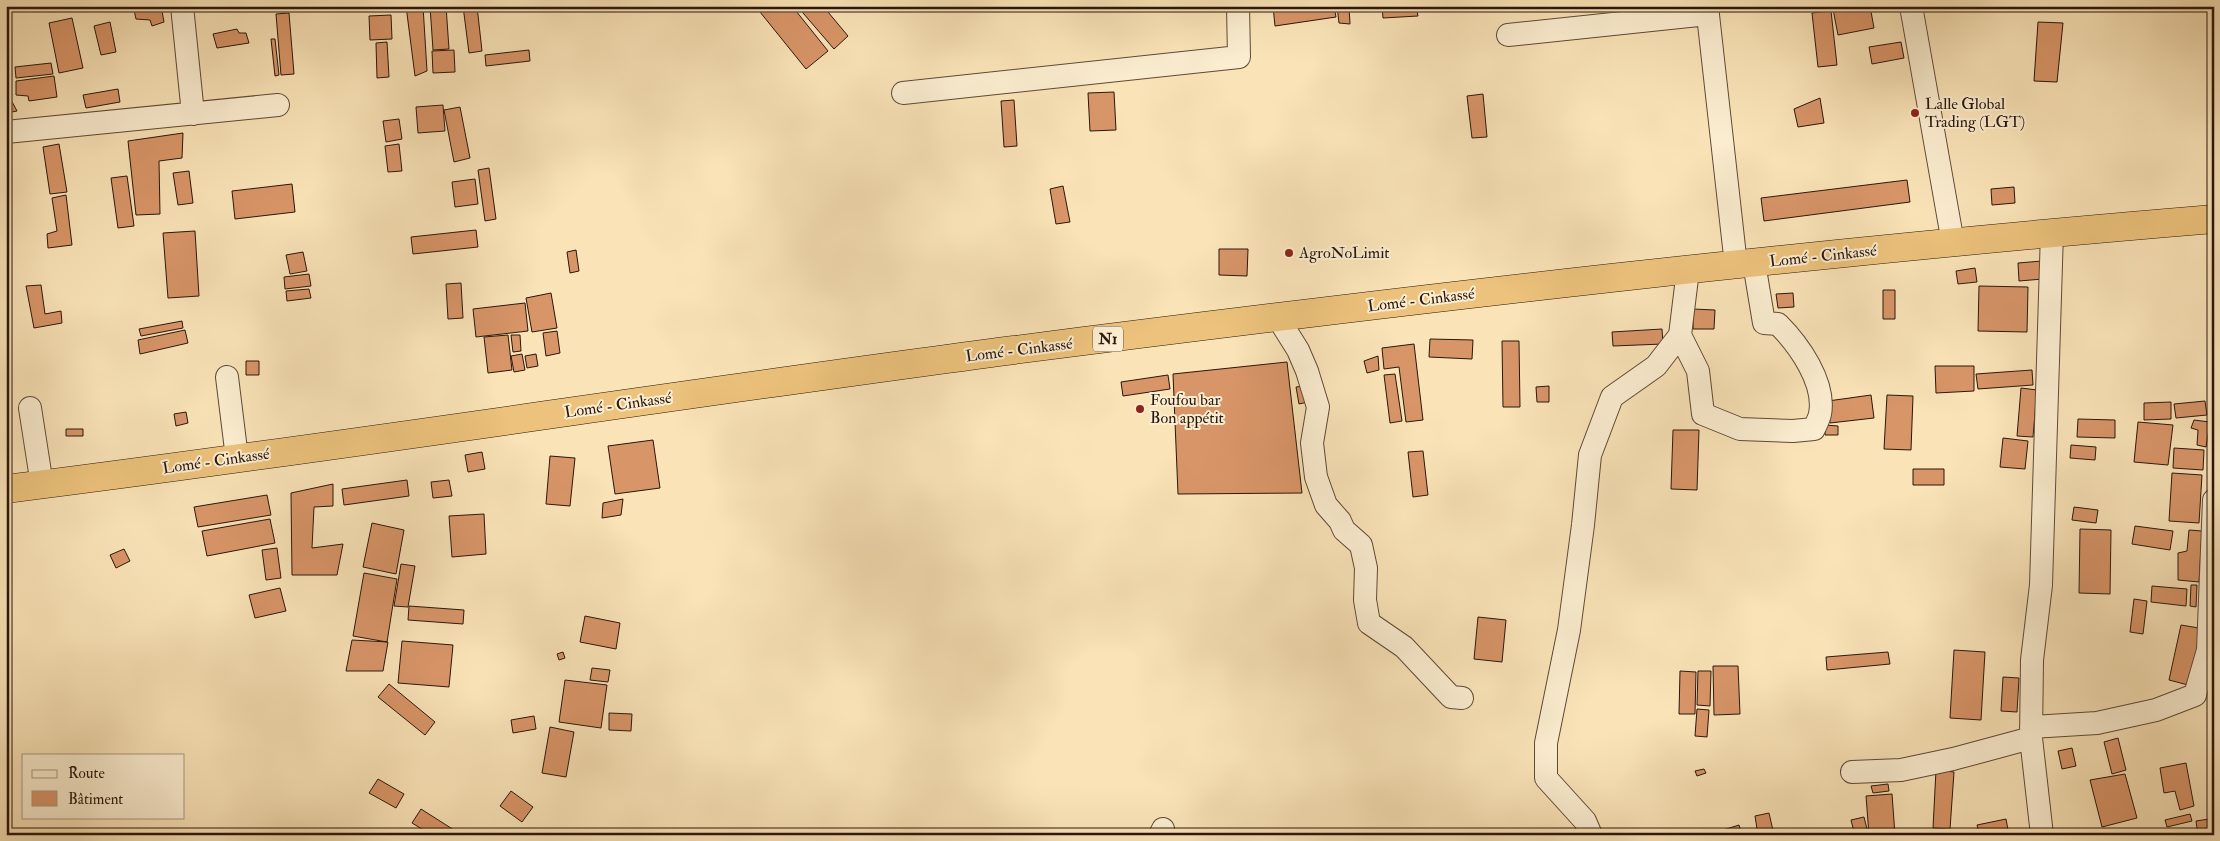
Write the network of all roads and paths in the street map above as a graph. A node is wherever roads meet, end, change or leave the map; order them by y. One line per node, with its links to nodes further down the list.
1 (182, 6): 8 (street)
2 (1238, 6): 6 (street)
3 (1911, 6): 12 (street)
4 (1708, 10): 5 (street); 13 (street)
5 (1508, 35)
6 (903, 93)
7 (278, 105): 8 (street)
8 (193, 114): 9 (street)
9 (6, 132)
10 (2214, 219): 11 (highway, Lomé - Cinkassé / N1)
11 (2052, 232): 12 (highway, Lomé - Cinkassé / N1); 24 (street)
12 (1953, 243): 13 (highway, Lomé - Cinkassé / N1)
13 (1745, 264): 14 (highway, Lomé - Cinkassé / N1); 16 (street)
14 (1688, 270): 15 (highway, Lomé - Cinkassé / N1); 16 (street)
15 (1278, 318): 19 (highway, Lomé - Cinkassé / N1); 23 (street)
16 (1680, 335): 26 (street)
17 (227, 377): 19 (street)
18 (30, 408): 20 (street)
19 (237, 458): 20 (highway, Lomé - Cinkassé / N1)
20 (42, 485): 21 (highway, Lomé - Cinkassé / N1)
21 (6, 489)
22 (2214, 500): 24 (street)
23 (1462, 698)
24 (2031, 732): 25 (street); 28 (street)
25 (1852, 772)
26 (1588, 828): 27 (street)
27 (1605, 835)
28 (2042, 835)

